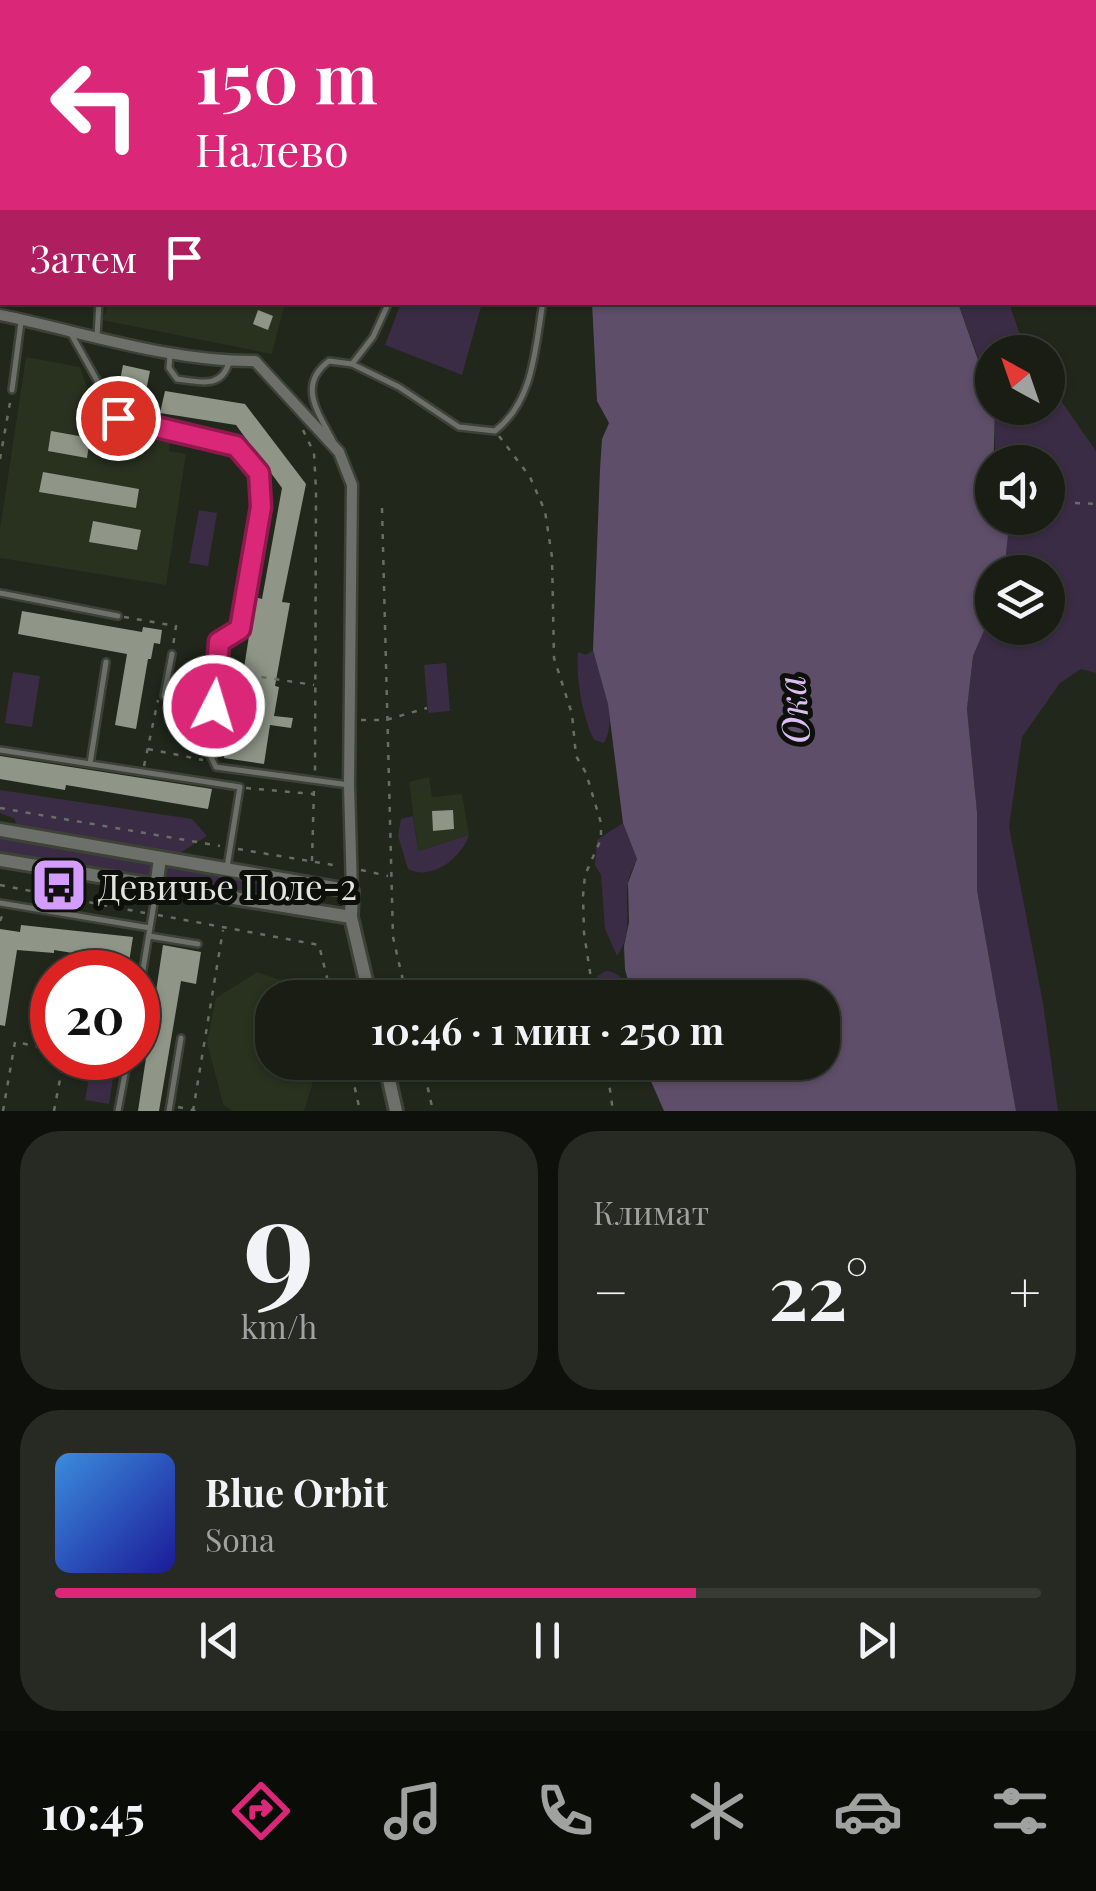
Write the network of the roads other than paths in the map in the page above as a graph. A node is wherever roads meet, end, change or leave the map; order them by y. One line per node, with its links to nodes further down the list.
1 (99, 305): 6 (lane)
2 (388, 305): 9 (lane)
3 (542, 305): 9 (lane)
4 (10, 317): 5 (street); 10 (lane)
5 (68, 330): 6 (street); 16 (lane)
6 (98, 336): 7 (street)
7 (170, 352): 8 (street); 8 (lane)
8 (230, 362): 11 (street)
9 (352, 364): 11 (lane)
10 (12, 390)
11 (339, 452): 19 (street)
12 (0, 593): 13 (lane)
13 (118, 616)
14 (172, 654): 16 (lane)
15 (106, 662): 18 (lane)
16 (214, 706): 19 (lane)
17 (0, 750): 18 (lane)
18 (90, 764): 23 (lane)
19 (348, 785): 25 (street)
20 (0, 830): 21 (street)
21 (160, 858): 23 (street); 24 (street)
22 (0, 860): 24 (street)
23 (226, 870): 25 (street)
24 (161, 888): 27 (street); 28 (lane)
25 (352, 891): 27 (street)
26 (3, 904): 28 (lane)
27 (351, 917): 31 (street)
28 (149, 932): 29 (lane); 30 (lane)
29 (198, 944)
30 (146, 950)
31 (366, 980)
32 (181, 1038): 35 (lane)
33 (123, 1080): 36 (lane)
34 (389, 1080): 37 (street)
35 (169, 1108)
36 (118, 1111)
37 (396, 1111)

